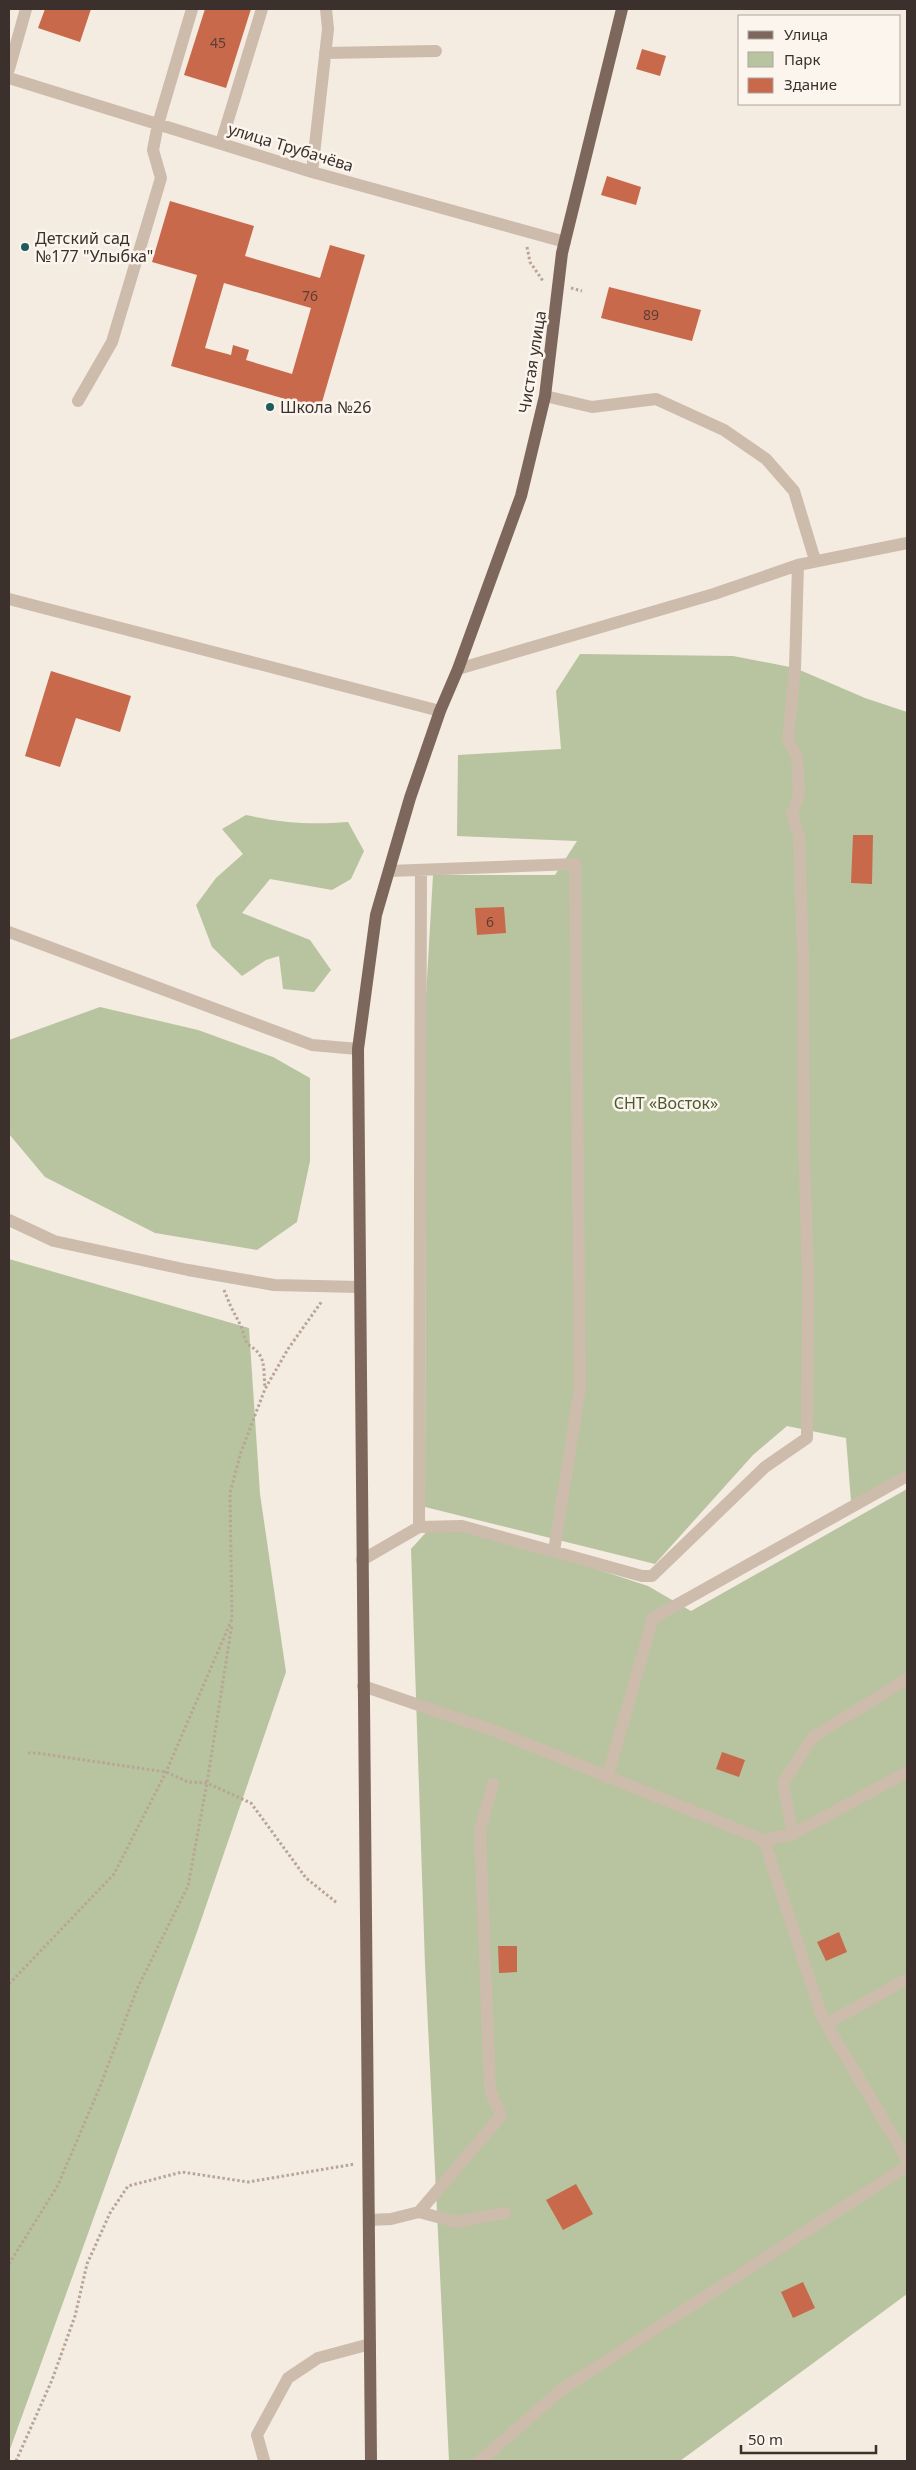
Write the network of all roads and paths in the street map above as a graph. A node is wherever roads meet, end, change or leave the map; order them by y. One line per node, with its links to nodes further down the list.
1 (26, 9): 8 (street)
2 (192, 9): 10 (street)
3 (262, 9): 11 (street)
4 (326, 9): 7 (street)
5 (622, 9): 13 (main road, Чистая улица)
6 (436, 51): 7 (street)
7 (325, 54): 12 (street)
8 (9, 69)
9 (9, 78): 10 (street, улица Трубачёва)
10 (158, 124): 11 (street, улица Трубачёва); 15 (street)
11 (221, 143): 12 (street, улица Трубачёва)
12 (312, 172): 13 (street, улица Трубачёва)
13 (565, 242): 14 (main road, Чистая улица)
14 (545, 396): 17 (street); 20 (main road, Чистая улица)
15 (78, 401)
16 (907, 543): 17 (street)
17 (815, 560): 18 (street)
18 (798, 565): 20 (street); 33 (street)
19 (9, 599): 21 (street)
20 (458, 669): 21 (main road, Чистая улица)
21 (440, 710): 23 (main road, Чистая улица)
22 (421, 870): 23 (street); 32 (street); 33 (street)
23 (388, 871): 25 (main road, Чистая улица)
24 (9, 932): 25 (street)
25 (358, 1049): 28 (main road, Чистая улица)
26 (9, 1220): 27 (street)
27 (225, 1276): 29 (street); 30 (path)
28 (359, 1287): 29 (street); 34 (main road, Чистая улица)
29 (330, 1288): 30 (path)
30 (265, 1389): 35 (path)
31 (907, 1476): 41 (street)
32 (419, 1527): 33 (street); 34 (street)
33 (554, 1551)
34 (362, 1560): 37 (main road, Чистая улица)
35 (232, 1619): 39 (path); 42 (path)
36 (907, 1678): 44 (street)
37 (363, 1686): 41 (street); 51 (main road, Чистая улица)
38 (28, 1753): 39 (path)
39 (166, 1772): 42 (path); 48 (path)
40 (907, 1772): 44 (street)
41 (607, 1778): 45 (street)
42 (207, 1783): 46 (path); 56 (path)
43 (492, 1784): 53 (street)
44 (793, 1834): 45 (street)
45 (764, 1840): 49 (street)
46 (337, 1903)
47 (907, 1979): 49 (street)
48 (9, 1984)
49 (826, 2024): 50 (street)
50 (907, 2158)
51 (368, 2162): 55 (main road, Чистая улица); 59 (path)
52 (907, 2166): 61 (street)
53 (419, 2212): 54 (street); 55 (street)
54 (505, 2213)
55 (369, 2220): 57 (main road, Чистая улица)
56 (9, 2264)
57 (370, 2344): 58 (street); 60 (main road, Чистая улица)
58 (264, 2460)
59 (16, 2461)
60 (372, 2461)
61 (480, 2461)

